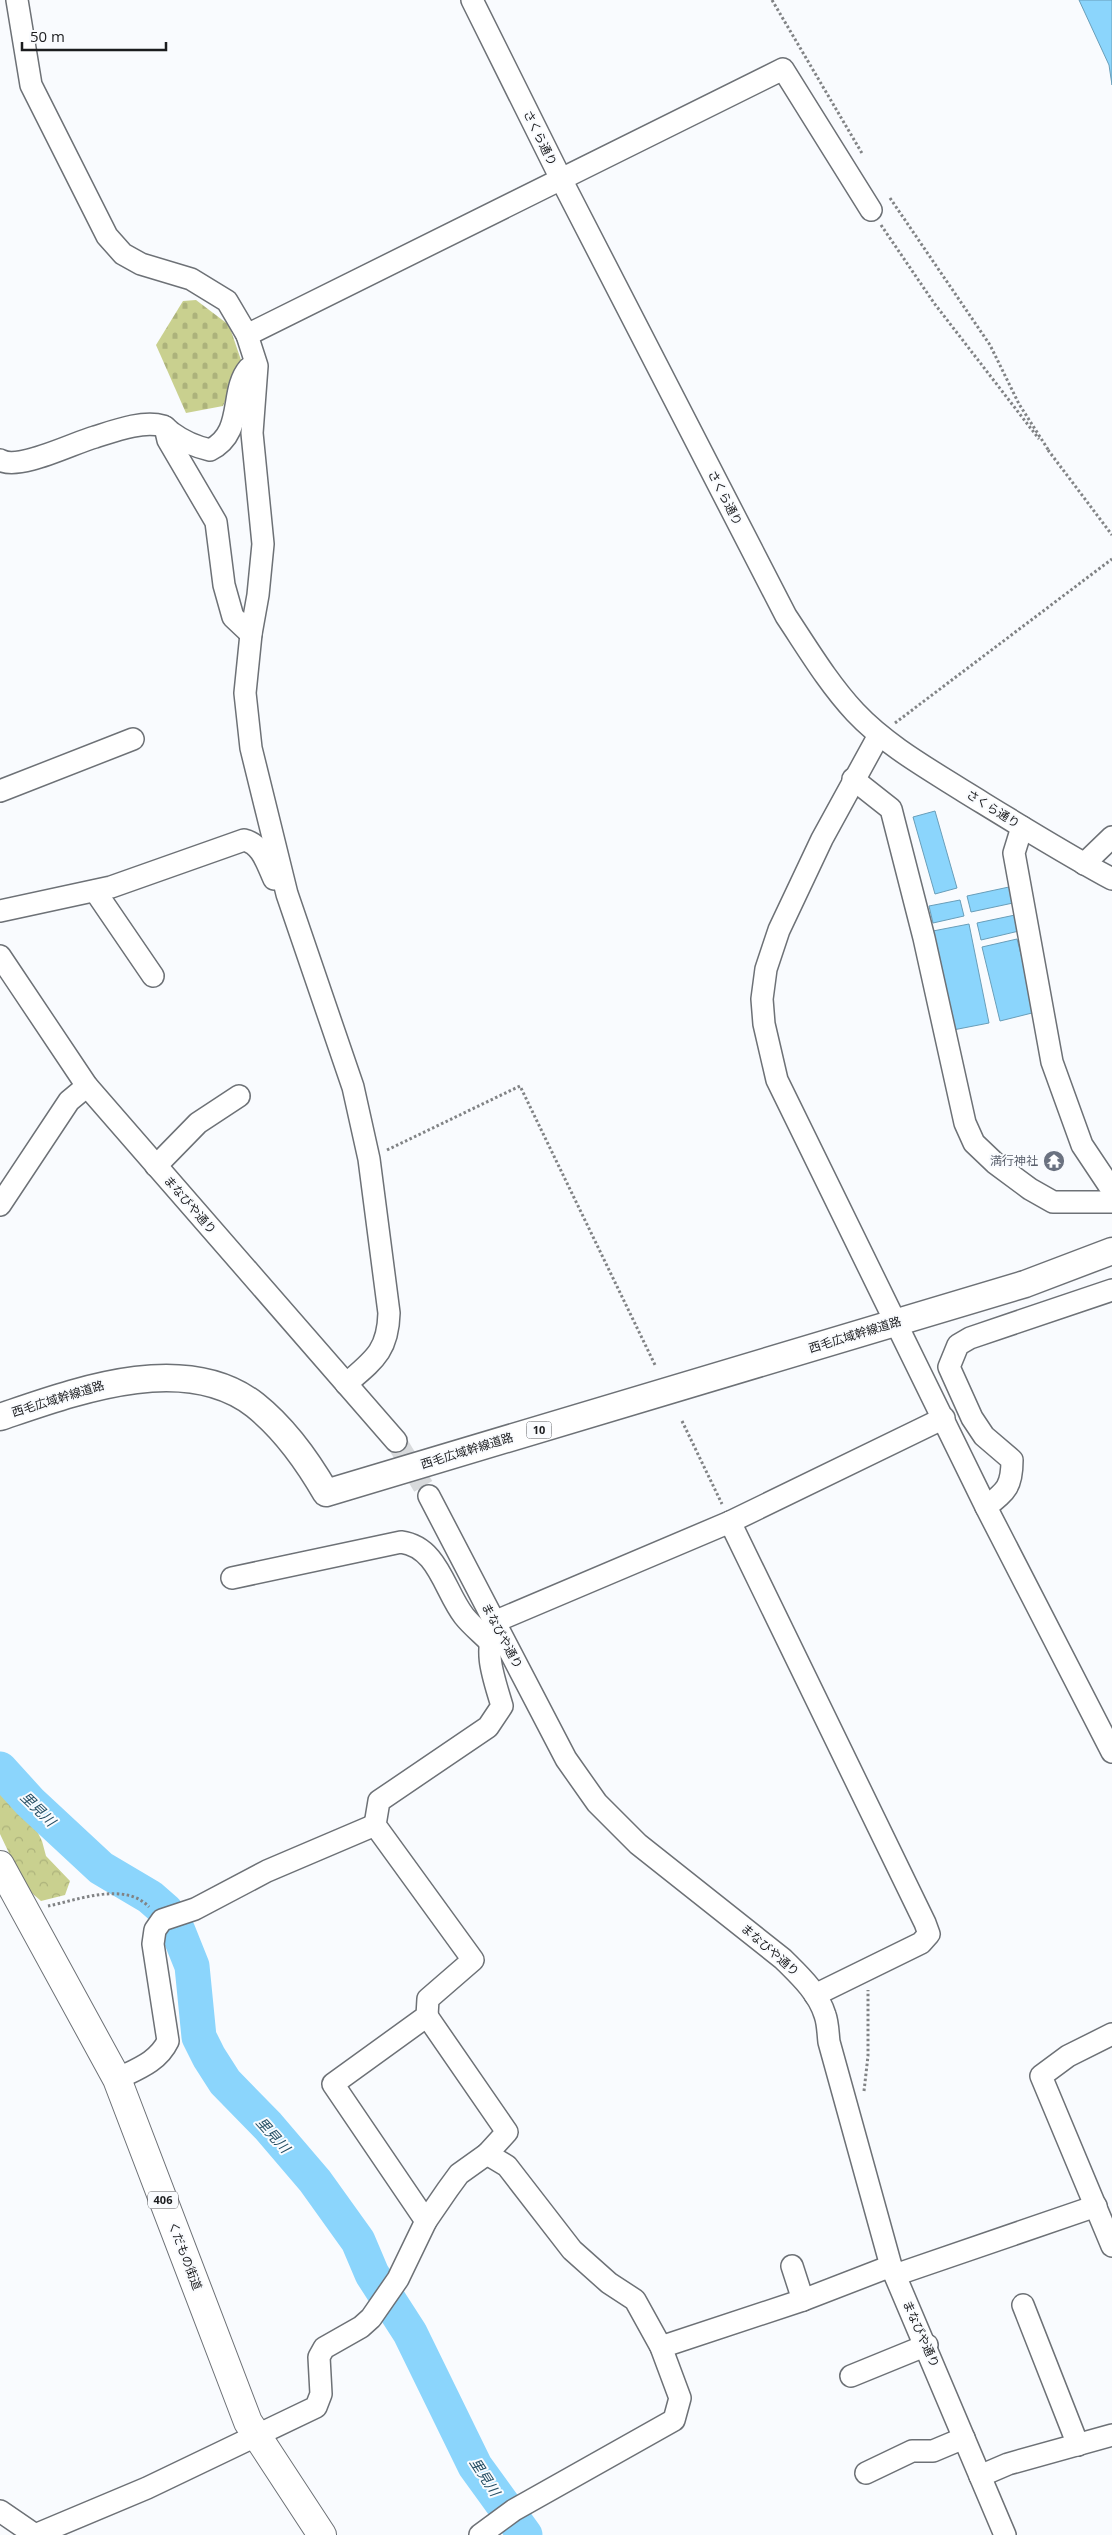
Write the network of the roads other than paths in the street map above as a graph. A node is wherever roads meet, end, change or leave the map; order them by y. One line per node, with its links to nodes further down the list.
1 (17, 0): 5 (street)
2 (472, 0): 3 (street, さくら通り)
3 (561, 179): 4 (street); 5 (street); 10 (street, さくら通り)
4 (871, 210)
5 (247, 335): 6 (street)
6 (256, 366): 7 (street); 9 (street)
7 (165, 427): 8 (street); 9 (street)
8 (0, 460)
9 (251, 634): 19 (street)
10 (879, 735): 12 (street); 14 (street, さくら通り)
11 (133, 739): 13 (street)
12 (853, 779): 27 (street); 31 (street)
13 (0, 791)
14 (1022, 827): 16 (street, さくら通り); 26 (street)
15 (1112, 837): 16 (street)
16 (1084, 864): 17 (street, さくら通り)
17 (1112, 879)
18 (94, 891): 19 (street); 20 (street); 22 (street)
19 (287, 894): 32 (street)
20 (0, 911)
21 (0, 956): 23 (street, まなびや通り)
22 (153, 976)
23 (87, 1086): 25 (street, まなびや通り); 28 (street)
24 (239, 1096): 25 (street)
25 (156, 1166): 32 (street, まなびや通り)
26 (1112, 1190)
27 (1112, 1202)
28 (0, 1205)
29 (1112, 1251): 31 (main road, 西毛広域幹線道路 / 10)
30 (1112, 1290): 37 (street)
31 (895, 1324): 33 (main road, 西毛広域幹線道路 / 10); 34 (street)
32 (346, 1384): 35 (street, まなびや通り)
33 (0, 1417)
34 (944, 1418): 37 (street); 38 (street)
35 (396, 1441)
36 (429, 1496): 40 (street, まなびや通り)
37 (986, 1508): 41 (street)
38 (730, 1522): 40 (street); 44 (street)
39 (232, 1578): 40 (street)
40 (492, 1631): 42 (street); 44 (street, まなびや通り)
41 (1112, 1752)
42 (375, 1824): 45 (street); 47 (street)
43 (0, 1865): 47 (highway, くだもの街道 / 406)
44 (815, 1995): 53 (street, まなびや通り)
45 (427, 2016): 48 (street); 50 (street)
46 (1112, 2034): 49 (street)
47 (117, 2079): 59 (highway, くだもの街道 / 406)
48 (487, 2154): 50 (street); 57 (street)
49 (1096, 2206): 51 (street); 53 (street)
50 (426, 2221): 59 (street)
51 (1112, 2246)
52 (792, 2266): 54 (street)
53 (893, 2271): 54 (street); 56 (street, まなびや通り)
54 (803, 2300): 57 (street)
55 (1023, 2305): 62 (street)
56 (927, 2345): 58 (street); 61 (street, まなびや通り)
57 (661, 2347): 67 (street)
58 (852, 2376)
59 (256, 2435): 65 (street); 66 (highway, くだもの街道 / 406)
60 (1112, 2435): 62 (street)
61 (964, 2438): 63 (street); 64 (street, まなびや通り)
62 (1078, 2445): 64 (street)
63 (866, 2473)
64 (980, 2476): 68 (street, まなびや通り)
65 (0, 2511)
66 (322, 2535)
67 (480, 2535)
68 (1005, 2535)

